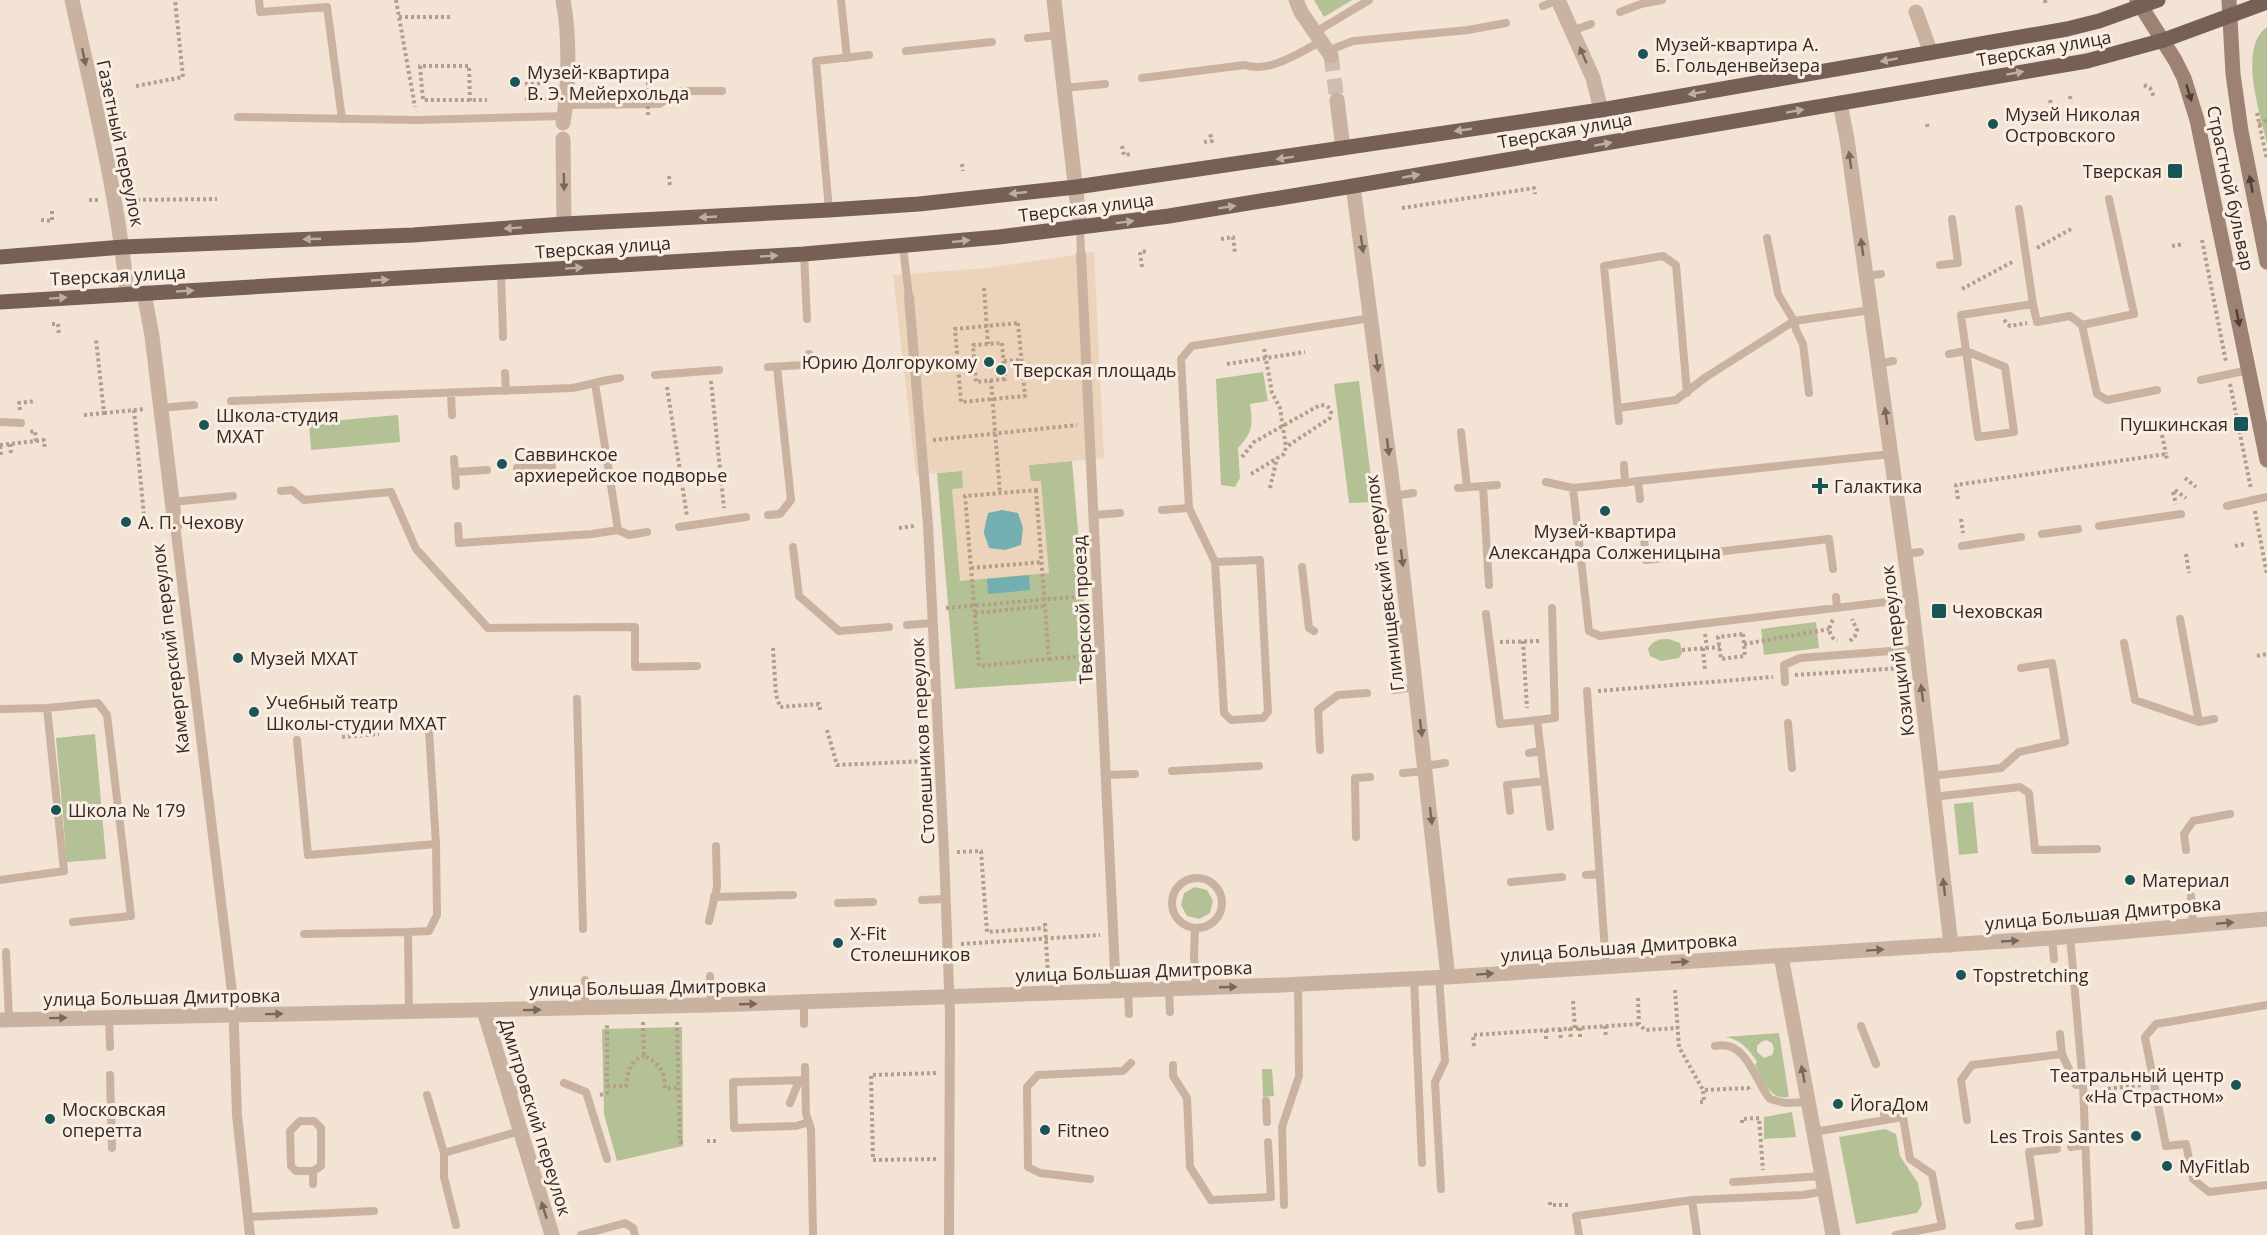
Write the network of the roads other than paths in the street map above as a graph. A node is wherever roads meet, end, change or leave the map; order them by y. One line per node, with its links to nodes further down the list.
1 (72, 0): 52 (street, Газетный переулок, one-way to 52)
2 (259, 0): 14 (lane)
3 (563, 0): 38 (street)
4 (841, 0): 30 (lane)
5 (1054, 0): 22 (street)
6 (1296, 0): 26 (street)
7 (1369, 0): 26 (lane)
8 (1558, 0): 15 (lane); 21 (street)
9 (1662, 0): 11 (lane)
10 (2158, 0): 13 (main road, Тверская улица)
11 (1640, 2): 17 (lane)
12 (2267, 2): 16 (main road, Тверская улица)
13 (2139, 3): 24 (main road, Страстной бульвар); 28 (main road, Тверская улица)
14 (326, 4): 40 (lane)
15 (1543, 6)
16 (2230, 8): 24 (main road, Тверская улица); 57 (main road, Страстной бульвар, one-way to 16)
17 (1620, 12)
18 (1916, 12): 28 (street)
19 (1506, 23): 26 (lane)
20 (1591, 24): 21 (lane)
21 (1572, 31): 37 (street, one-way to 21)
22 (1058, 35): 23 (lane); 33 (street)
23 (1028, 38)
24 (2164, 40): 36 (main road, Тверская улица, one-way to 24); 77 (main road, Страстной бульвар, one-way to 77)
25 (992, 42): 27 (lane)
26 (1323, 45): 31 (lane)
27 (906, 51)
28 (1931, 53): 37 (main road, Тверская улица, one-way to 37)
29 (869, 55): 30 (lane)
30 (847, 58): 47 (lane)
31 (1142, 78)
32 (1105, 84): 33 (lane)
33 (1064, 88): 44 (street)
34 (722, 91): 38 (lane)
35 (1336, 100): 42 (street)
36 (1840, 103): 43 (main road, Тверская улица, one-way to 36); 65 (street, Козицкий переулок, one-way to 36)
37 (1601, 110): 42 (main road, Тверская улица, one-way to 42)
38 (565, 115): 40 (lane)
39 (238, 117): 40 (lane)
40 (342, 119)
41 (563, 139): 49 (street, one-way to 49)
42 (1343, 148): 44 (main road, Тверская улица, one-way to 44)
43 (1353, 186): 50 (main road, Тверская улица, one-way to 43); 66 (street, Глинищевский переулок, one-way to 66)
44 (1076, 187): 47 (main road, Тверская улица, one-way to 47); 50 (street)
45 (2109, 199): 69 (lane)
46 (2019, 209): 64 (lane)
47 (829, 210): 49 (main road, Тверская улица, one-way to 49)
48 (1952, 219): 58 (lane)
49 (564, 224): 52 (main road, Тверская улица, one-way to 52)
50 (1080, 227): 53 (main road, Тверская улица, one-way to 50); 55 (lane, Тверской проезд)
51 (1767, 238): 68 (lane)
52 (123, 247): 56 (main road, Тверская улица); 61 (street, Газетный переулок)
53 (903, 247): 54 (main road, Тверская улица); 62 (lane, Столешников переулок)
54 (804, 254): 59 (main road, Тверская улица, one-way to 54); 67 (lane)
55 (1081, 254): 127 (street, Тверской проезд)
56 (0, 256)
57 (2267, 262)
58 (1940, 265)
59 (501, 274): 60 (main road, Тверская улица, one-way to 59); 70 (lane)
60 (144, 293): 61 (main road, Тверская улица); 90 (street, Камергерский переулок)
61 (127, 294): 63 (main road, Тверская улица, one-way to 61)
62 (909, 297): 151 (street, Столешников переулок)
63 (0, 302)
64 (2033, 304): 69 (lane); 71 (lane)
65 (1871, 310): 68 (lane); 97 (street, Козицкий переулок, one-way to 65)
66 (1371, 318): 117 (street, Глинищевский переулок, one-way to 117); 122 (lane)
67 (807, 319)
68 (1794, 321): 86 (lane); 87 (lane)
69 (2082, 325): 83 (lane)
70 (504, 337)
71 (1966, 351): 71 (lane); 73 (lane)
72 (809, 354): 75 (lane)
73 (1949, 354)
74 (768, 367): 75 (lane)
75 (777, 367): 126 (lane)
76 (719, 370): 79 (lane)
77 (2249, 370): 81 (lane); 99 (main road, Страстной бульвар)
78 (505, 373): 84 (lane)
79 (655, 375)
80 (620, 378): 82 (lane)
81 (2201, 380)
82 (595, 383): 84 (lane); 134 (lane)
83 (2157, 390)
84 (506, 391): 85 (lane)
85 (451, 393): 88 (lane); 92 (lane)
86 (1688, 393): 91 (lane); 91 (lane)
87 (1809, 393)
88 (231, 402)
89 (194, 405): 90 (lane)
90 (160, 408): 120 (street, Камергерский переулок)
91 (1618, 408): 93 (lane)
92 (452, 415)
93 (1619, 421)
94 (0, 422): 95 (lane)
95 (21, 423)
96 (1461, 432): 111 (lane)
97 (1891, 453): 105 (lane); 146 (street, Козицкий переулок)
98 (454, 459): 104 (lane)
99 (2267, 460)
100 (1624, 465): 107 (lane)
101 (552, 466): 102 (lane)
102 (517, 468)
103 (487, 470): 104 (lane)
104 (455, 472): 109 (lane)
105 (1638, 481): 107 (lane); 119 (lane)
106 (1546, 482): 113 (lane)
107 (1625, 483): 113 (lane)
108 (1497, 485): 110 (lane)
109 (456, 486)
110 (1483, 486): 111 (lane); 144 (lane)
111 (1467, 487): 112 (lane)
112 (1458, 488)
113 (1573, 488): 148 (lane)
114 (281, 491): 159 (lane)
115 (1413, 494): 117 (lane)
116 (233, 496): 120 (lane)
117 (1394, 496): 154 (street, Глинищевский переулок, one-way to 154)
118 (2267, 497): 121 (lane)
119 (1640, 499)
120 (172, 502): 129 (street, Камергерский переулок)
121 (2227, 506)
122 (1189, 508): 123 (lane); 141 (lane)
123 (1162, 510)
124 (1120, 513): 127 (lane)
125 (2181, 514): 131 (lane)
126 (768, 515)
127 (1094, 515): 185 (street, Тверской проезд)
128 (746, 517): 132 (lane)
129 (175, 525): 237 (street, Камергерский переулок)
130 (458, 526): 134 (lane)
131 (2099, 526)
132 (679, 527)
133 (2078, 529): 136 (lane)
134 (618, 530): 135 (lane)
135 (647, 532)
136 (2042, 534)
137 (2020, 537): 139 (lane)
138 (1644, 539): 143 (lane)
139 (1962, 546)
140 (793, 547): 153 (lane)
141 (1215, 562): 141 (lane)
142 (1302, 567): 155 (lane)
143 (1833, 569)
144 (1489, 585)
145 (1836, 597): 148 (lane)
146 (1911, 599): 148 (lane); 158 (street, Козицкий переулок)
147 (1552, 608): 170 (lane)
148 (1839, 612)
149 (1486, 614): 170 (lane)
150 (2180, 620): 171 (lane)
151 (932, 623): 152 (lane); 206 (street, Столешников переулок)
152 (907, 625)
153 (889, 627)
154 (1410, 628): 156 (lane); 162 (street, Глинищевский переулок)
155 (1314, 631)
156 (1388, 631)
157 (2124, 643): 171 (lane)
158 (1917, 649): 161 (lane); 186 (street, Козицкий переулок, one-way to 158)
159 (697, 666)
160 (2021, 668): 186 (lane)
161 (1785, 679)
162 (1416, 687): 163 (lane); 180 (street, Глинищевский переулок, one-way to 180)
163 (1394, 690)
164 (1587, 691): 198 (lane)
165 (1367, 693): 175 (lane)
166 (577, 699): 214 (lane)
167 (47, 708): 168 (lane); 201 (lane); 212 (lane)
168 (0, 709)
169 (2214, 719): 171 (lane)
170 (1533, 720): 176 (lane)
171 (2199, 722)
172 (1788, 723): 181 (lane)
173 (429, 731): 194 (lane)
174 (297, 740): 194 (lane)
175 (1320, 750)
176 (1541, 751): 177 (lane); 188 (lane)
177 (1529, 753)
178 (1445, 763): 180 (lane)
179 (1259, 766): 182 (lane)
180 (1426, 768): 183 (lane); 226 (street, Глинищевский переулок, one-way to 226)
181 (1792, 768)
182 (1172, 771)
183 (1403, 773)
184 (1135, 774): 185 (lane)
185 (1106, 775): 232 (street, Тверской проезд)
186 (1931, 776): 189 (street, Козицкий переулок)
187 (1370, 777): 193 (lane)
188 (1545, 781): 190 (lane); 192 (lane)
189 (1933, 796): 196 (lane); 220 (street, Козицкий переулок, one-way to 189)
190 (1510, 811)
191 (2230, 814): 197 (lane)
192 (1550, 827)
193 (1356, 837)
194 (436, 844): 216 (lane)
195 (716, 846): 205 (lane)
196 (2097, 849)
197 (2186, 850)
198 (1599, 874): 199 (lane); 224 (lane)
199 (1586, 875)
200 (1562, 877): 202 (lane)
201 (0, 880)
202 (1511, 882)
203 (793, 895): 205 (lane)
204 (2191, 896): 213 (lane)
205 (714, 897): 211 (lane)
206 (946, 899): 207 (lane); 233 (street, Столешников переулок)
207 (922, 900)
208 (873, 902): 209 (lane)
209 (838, 903)
210 (2267, 919): 213 (street, улица Большая Дмитровка, one-way to 210)
211 (709, 921)
212 (73, 922)
213 (2193, 925): 218 (street, улица Большая Дмитровка)
214 (583, 928)
215 (1196, 928): 215 (lane); 230 (lane)
216 (408, 932): 217 (lane); 240 (lane)
217 (304, 934)
218 (2070, 936): 219 (street, улица Большая Дмитровка); 259 (lane)
219 (2052, 938): 220 (street, улица Большая Дмитровка, one-way to 219); 223 (lane)
220 (1951, 945): 222 (street, улица Большая Дмитровка, one-way to 220)
221 (6, 952): 244 (lane)
222 (1781, 956): 224 (street, улица Большая Дмитровка, one-way to 222); 263 (street, one-way to 222)
223 (2054, 959)
224 (1606, 966): 226 (street, улица Большая Дмитровка, one-way to 224)
225 (710, 976): 235 (lane)
226 (1444, 977): 227 (street, улица Большая Дмитровка); 286 (lane)
227 (1414, 978): 229 (street, улица Большая Дмитровка); 279 (lane)
228 (585, 980): 238 (lane)
229 (1298, 984): 230 (street, улица Большая Дмитровка, one-way to 229); 288 (lane)
230 (1196, 988): 231 (street, улица Большая Дмитровка)
231 (1169, 989): 232 (street, улица Большая Дмитровка); 241 (lane)
232 (1122, 991): 233 (street, улица Большая Дмитровка); 242 (lane)
233 (949, 997): 234 (street, улица Большая Дмитровка); 298 (street, Столешников переулок)
234 (804, 1002): 235 (street, улица Большая Дмитровка, one-way to 234); 245 (lane)
235 (711, 1005): 238 (street, улица Большая Дмитровка)
236 (2267, 1005): 285 (lane)
237 (233, 1007): 240 (street, улица Большая Дмитровка, one-way to 240); 243 (street, улица Большая Дмитровка); 290 (street, Камергерский переулок)
238 (585, 1008): 239 (street, улица Большая Дмитровка, one-way to 238)
239 (484, 1011): 240 (street, улица Большая Дмитровка); 260 (street, Дмитровский переулок)
240 (409, 1012)
241 (1170, 1012)
242 (1129, 1014)
243 (109, 1017): 244 (street, улица Большая Дмитровка, one-way to 243); 249 (lane)
244 (5, 1020)
245 (804, 1024)
246 (1861, 1026): 252 (lane)
247 (2060, 1034): 250 (lane)
248 (1715, 1046): 263 (lane)
249 (110, 1047)
250 (2062, 1054): 259 (lane); 267 (lane)
251 (1131, 1063): 281 (lane)
252 (1876, 1064)
253 (1173, 1065): 272 (lane)
254 (805, 1067): 256 (lane)
255 (110, 1075): 275 (lane)
256 (802, 1080): 265 (lane); 268 (lane); 268 (lane)
257 (564, 1083): 278 (lane)
258 (525, 1088): 260 (lane)
259 (2083, 1088): 273 (lane)
260 (509, 1092): 270 (street, Дмитровский переулок)
261 (428, 1095): 277 (lane)
262 (1266, 1101): 269 (lane)
263 (1808, 1102): 271 (street)
264 (1882, 1103): 266 (lane)
265 (790, 1104)
266 (1885, 1119): 271 (lane); 302 (lane)
267 (1967, 1120)
268 (809, 1122): 297 (lane)
269 (1267, 1122)
270 (520, 1131): 277 (lane); 294 (street, Дмитровский переулок, one-way to 270)
271 (1814, 1132): 283 (street)
272 (1268, 1142)
273 (2085, 1145): 274 (lane); 303 (lane)
274 (2071, 1147)
275 (112, 1148)
276 (2057, 1149): 292 (lane)
277 (444, 1153): 291 (lane)
278 (608, 1159)
279 (1422, 1163)
280 (313, 1171): 280 (lane); 284 (lane)
281 (1090, 1179)
282 (1734, 1182): 283 (lane)
283 (1823, 1183): 287 (lane); 301 (street)
284 (313, 1184)
285 (2267, 1185)
286 (1441, 1189)
287 (1692, 1200): 299 (lane); 300 (lane)
288 (1284, 1205)
289 (374, 1211): 290 (lane)
290 (248, 1217): 293 (street, Камергерский переулок)
291 (456, 1225)
292 (2019, 1226)
293 (250, 1235)
294 (552, 1235)
295 (581, 1235): 296 (lane)
296 (635, 1235)
297 (813, 1235)
298 (949, 1235)
299 (1579, 1235)
300 (1697, 1235)
301 (1833, 1235)
302 (1896, 1235)
303 (2089, 1235)

